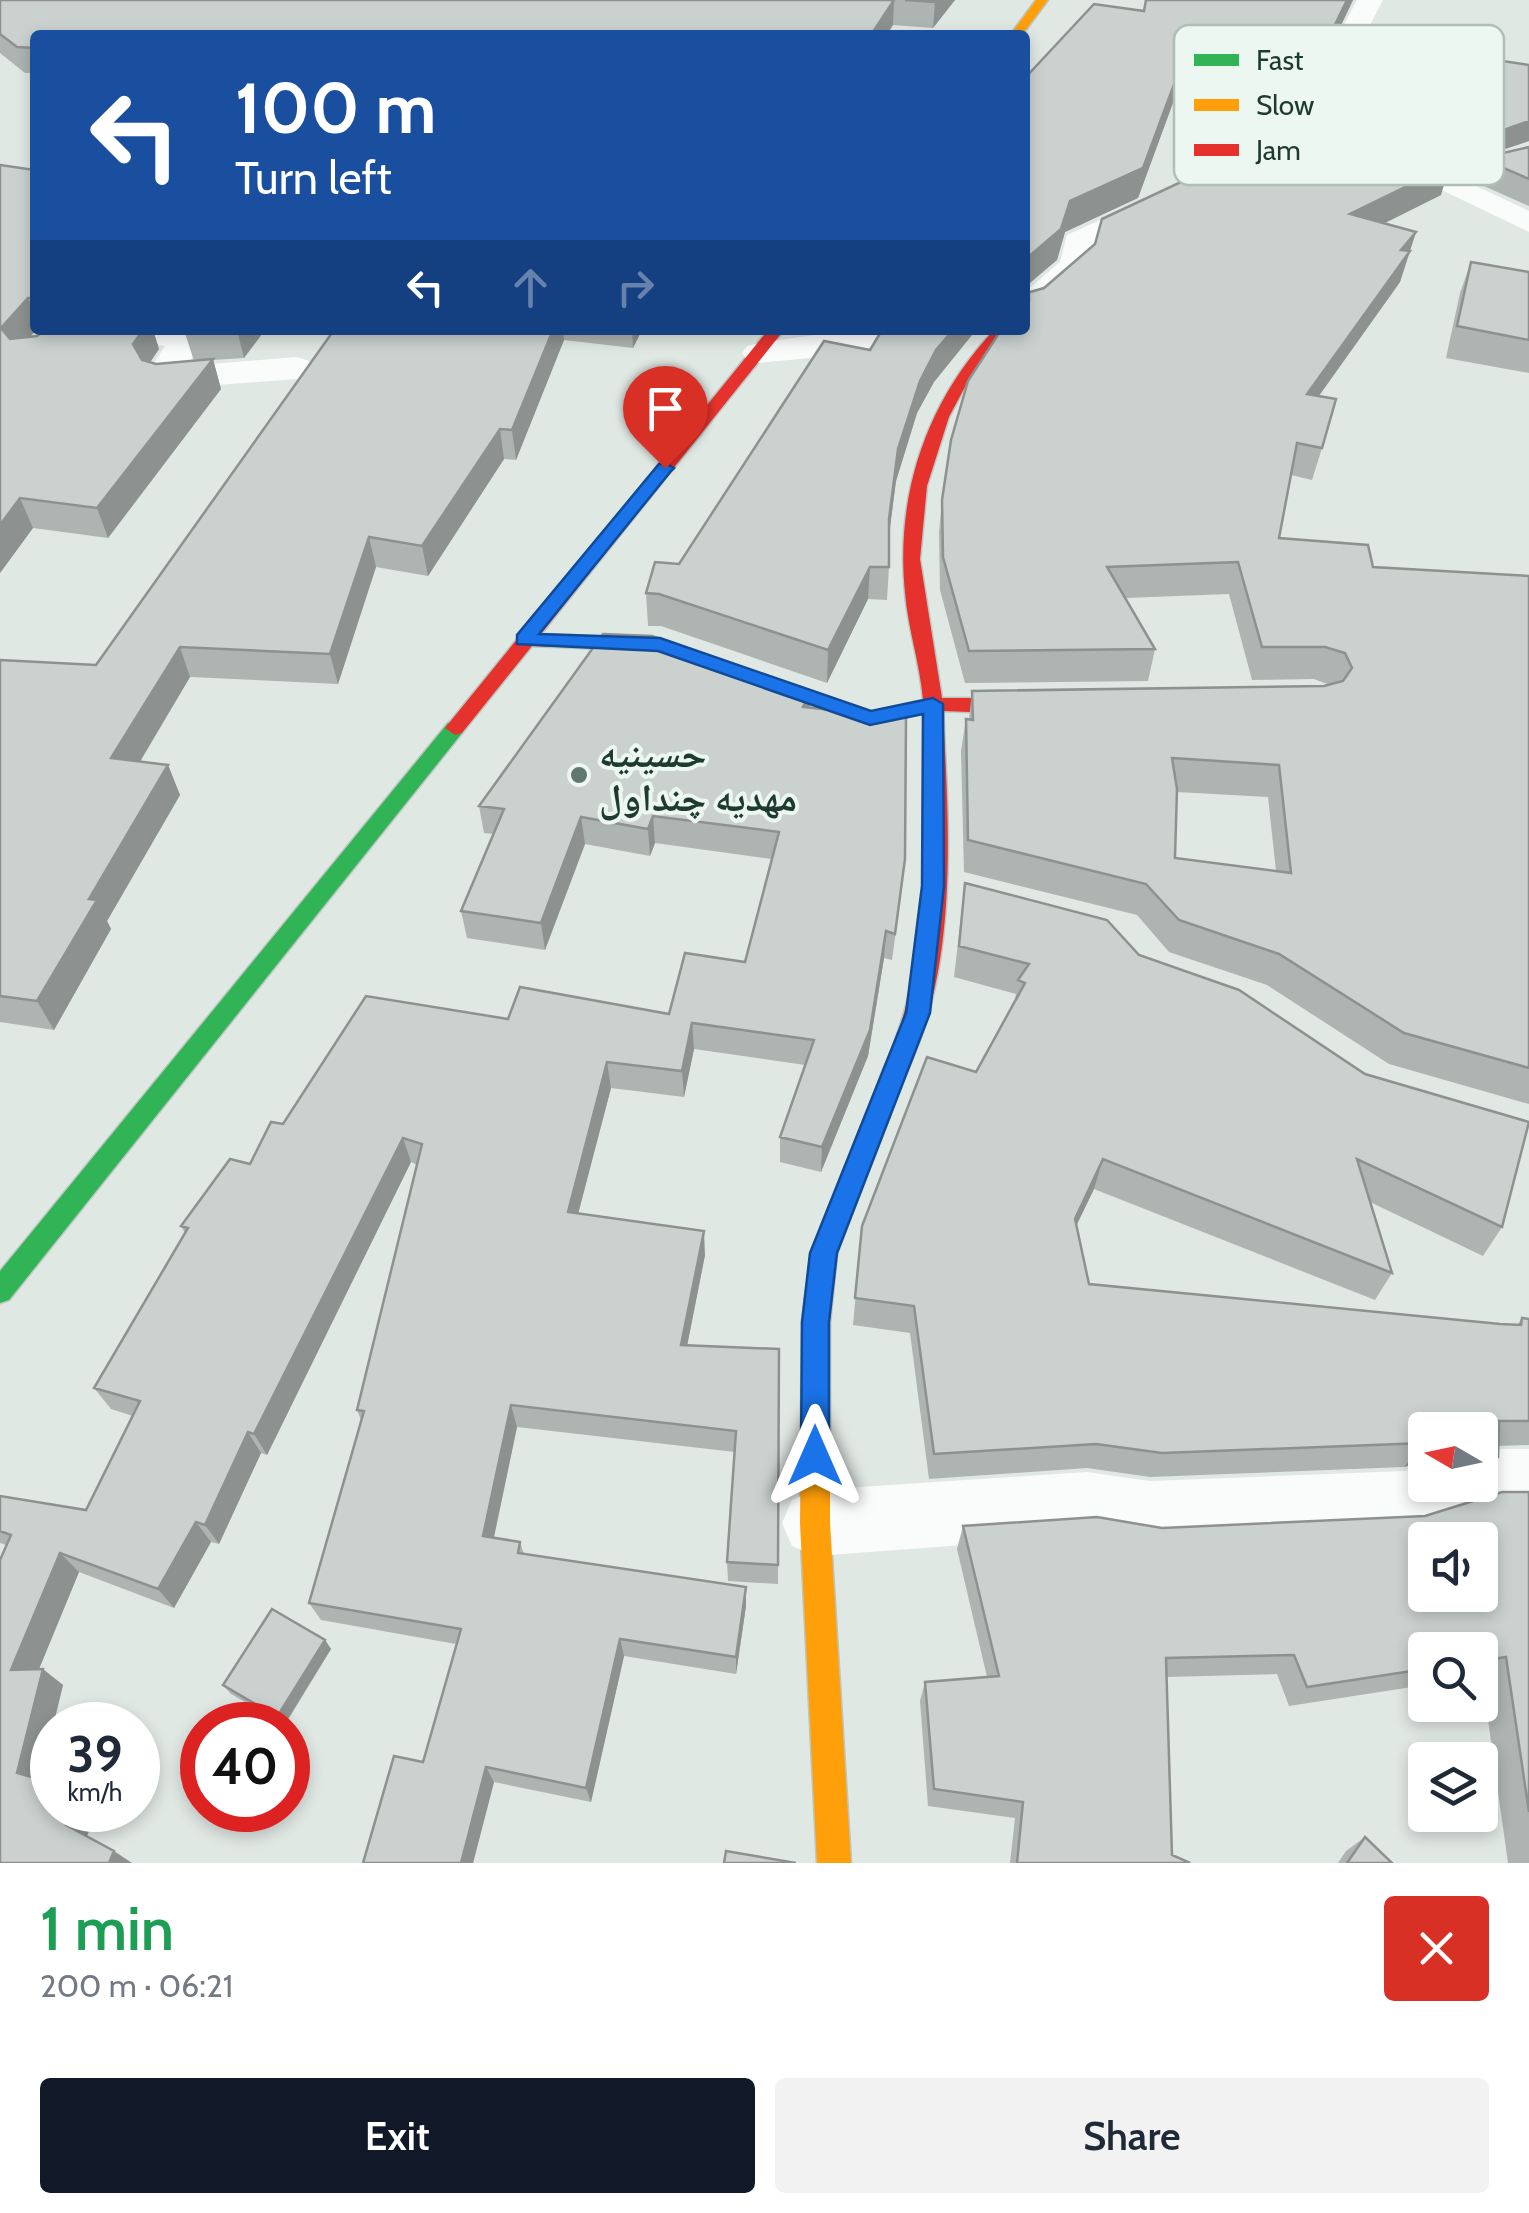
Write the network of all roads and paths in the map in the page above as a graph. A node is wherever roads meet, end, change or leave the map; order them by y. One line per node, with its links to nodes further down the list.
1 (1042, 0): 4 (street)
2 (1370, 0): 3 (street)
3 (1357, 25)
4 (1020, 30)
5 (1454, 185): 7 (street)
6 (1182, 191): 8 (street)
7 (1529, 223)
8 (1078, 242): 9 (street); 10 (street)
9 (1030, 264)
10 (1030, 306)
11 (163, 335): 15 (street)
12 (876, 335): 14 (street)
13 (997, 335): 17 (street)
14 (768, 342): 16 (street)
15 (297, 368)
16 (524, 640): 17 (street); 21 (street)
17 (933, 704): 18 (street); 19 (street)
18 (986, 705)
19 (933, 886): 20 (street); 25 (street)
20 (988, 900)
21 (0, 1291)
22 (1529, 1481): 23 (street)
23 (1498, 1482)
24 (1408, 1501): 25 (street)
25 (815, 1523): 26 (street)
26 (834, 1863)

